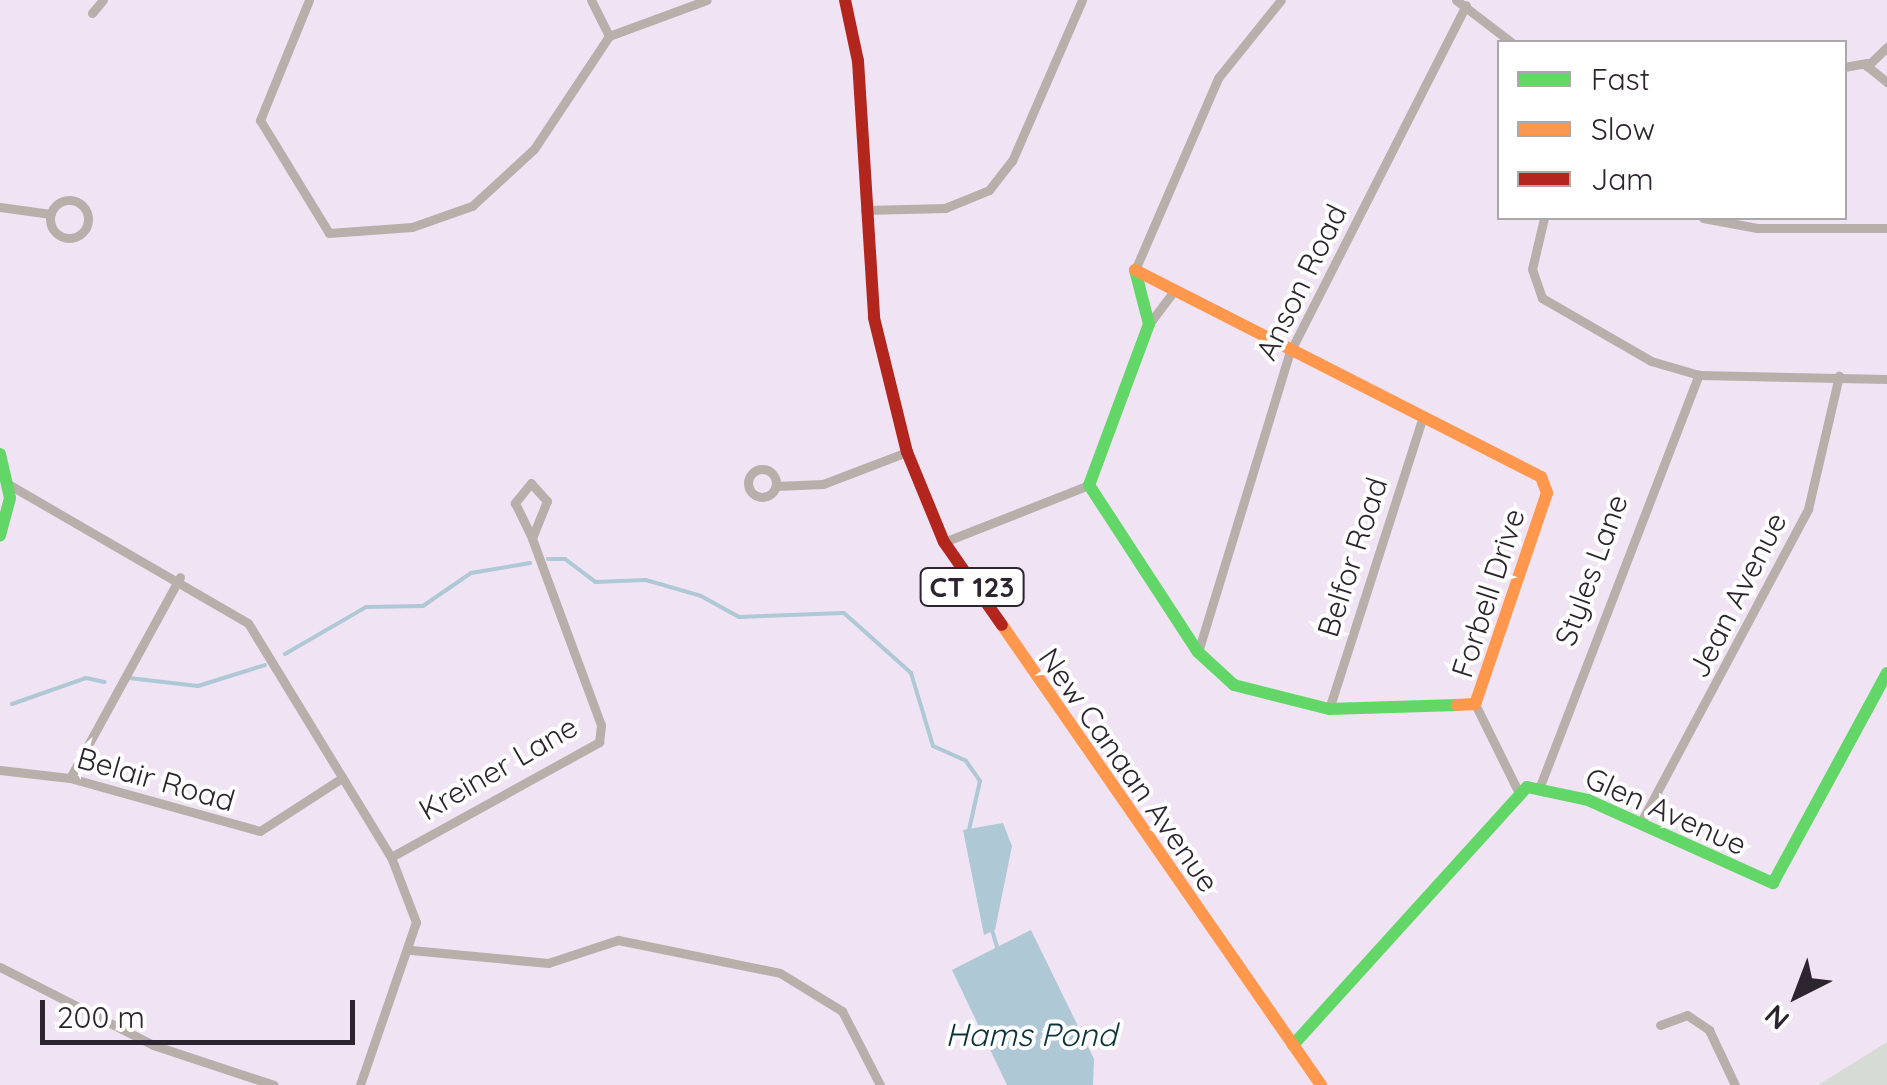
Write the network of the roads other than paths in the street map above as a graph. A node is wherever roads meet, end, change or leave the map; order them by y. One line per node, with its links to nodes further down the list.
1 (103, 0): 9 (street)
2 (309, 0): 10 (street)
3 (591, 0): 10 (street)
4 (707, 0): 10 (street)
5 (845, 0): 17 (street, New Canaan Avenue / CT 123)
6 (1082, 0): 17 (street)
7 (1280, 0): 23 (street)
8 (1461, 3): 11 (street); 26 (street, Anson Road)
9 (92, 13)
10 (609, 36)
11 (1508, 40)
12 (1887, 47): 13 (street)
13 (1867, 63): 14 (street); 15 (street)
14 (1847, 66)
15 (1887, 82)
16 (0, 207): 18 (street)
17 (865, 210): 31 (street, New Canaan Avenue / CT 123)
18 (51, 214): 18 (street)
19 (1544, 220): 27 (street)
20 (1725, 220): 21 (street)
21 (1757, 223): 22 (street)
22 (1887, 228)
23 (1135, 270): 24 (street, Forbell Drive); 25 (street)
24 (1172, 293): 25 (street); 26 (street, Forbell Drive)
25 (1149, 324): 34 (street)
26 (1289, 354): 30 (street, Forbell Drive); 40 (street, Anson Road)
27 (1698, 375): 28 (street); 47 (street, Styles Lane)
28 (1839, 376): 29 (street); 49 (street, Jean Avenue)
29 (1887, 379)
30 (1422, 420): 42 (street, Forbell Drive); 43 (street, Belfor Road)
31 (907, 452): 35 (street); 38 (street, New Canaan Avenue / CT 123)
32 (0, 454): 33 (street)
33 (8, 484): 36 (street); 39 (street)
34 (1089, 485): 38 (street); 40 (street, Forbell Drive)
35 (776, 486)
36 (0, 536)
37 (532, 538): 37 (street, Kreiner Lane); 50 (street, Kreiner Lane)
38 (944, 542): 54 (street, New Canaan Avenue / CT 123)
39 (180, 577): 45 (street); 46 (street)
40 (1198, 652): 43 (street, Forbell Drive)
41 (1887, 673): 49 (street, Glen Avenue)
42 (1476, 704): 43 (street, Forbell Drive); 48 (street)
43 (1330, 709)
44 (0, 770): 45 (street, Belair Road)
45 (70, 778): 46 (street, Belair Road)
46 (342, 778): 50 (street)
47 (1540, 786): 48 (street, Glen Avenue); 49 (street, Glen Avenue)
48 (1518, 792): 54 (street)
49 (1641, 822)
50 (390, 857): 51 (street)
51 (411, 950): 56 (street); 57 (street)
52 (0, 968): 55 (street)
53 (1660, 1025): 59 (street)
54 (1293, 1045): 58 (street, New Canaan Avenue / CT 123)
55 (274, 1085)
56 (360, 1085)
57 (880, 1085)
58 (1322, 1085)
59 (1735, 1085)

